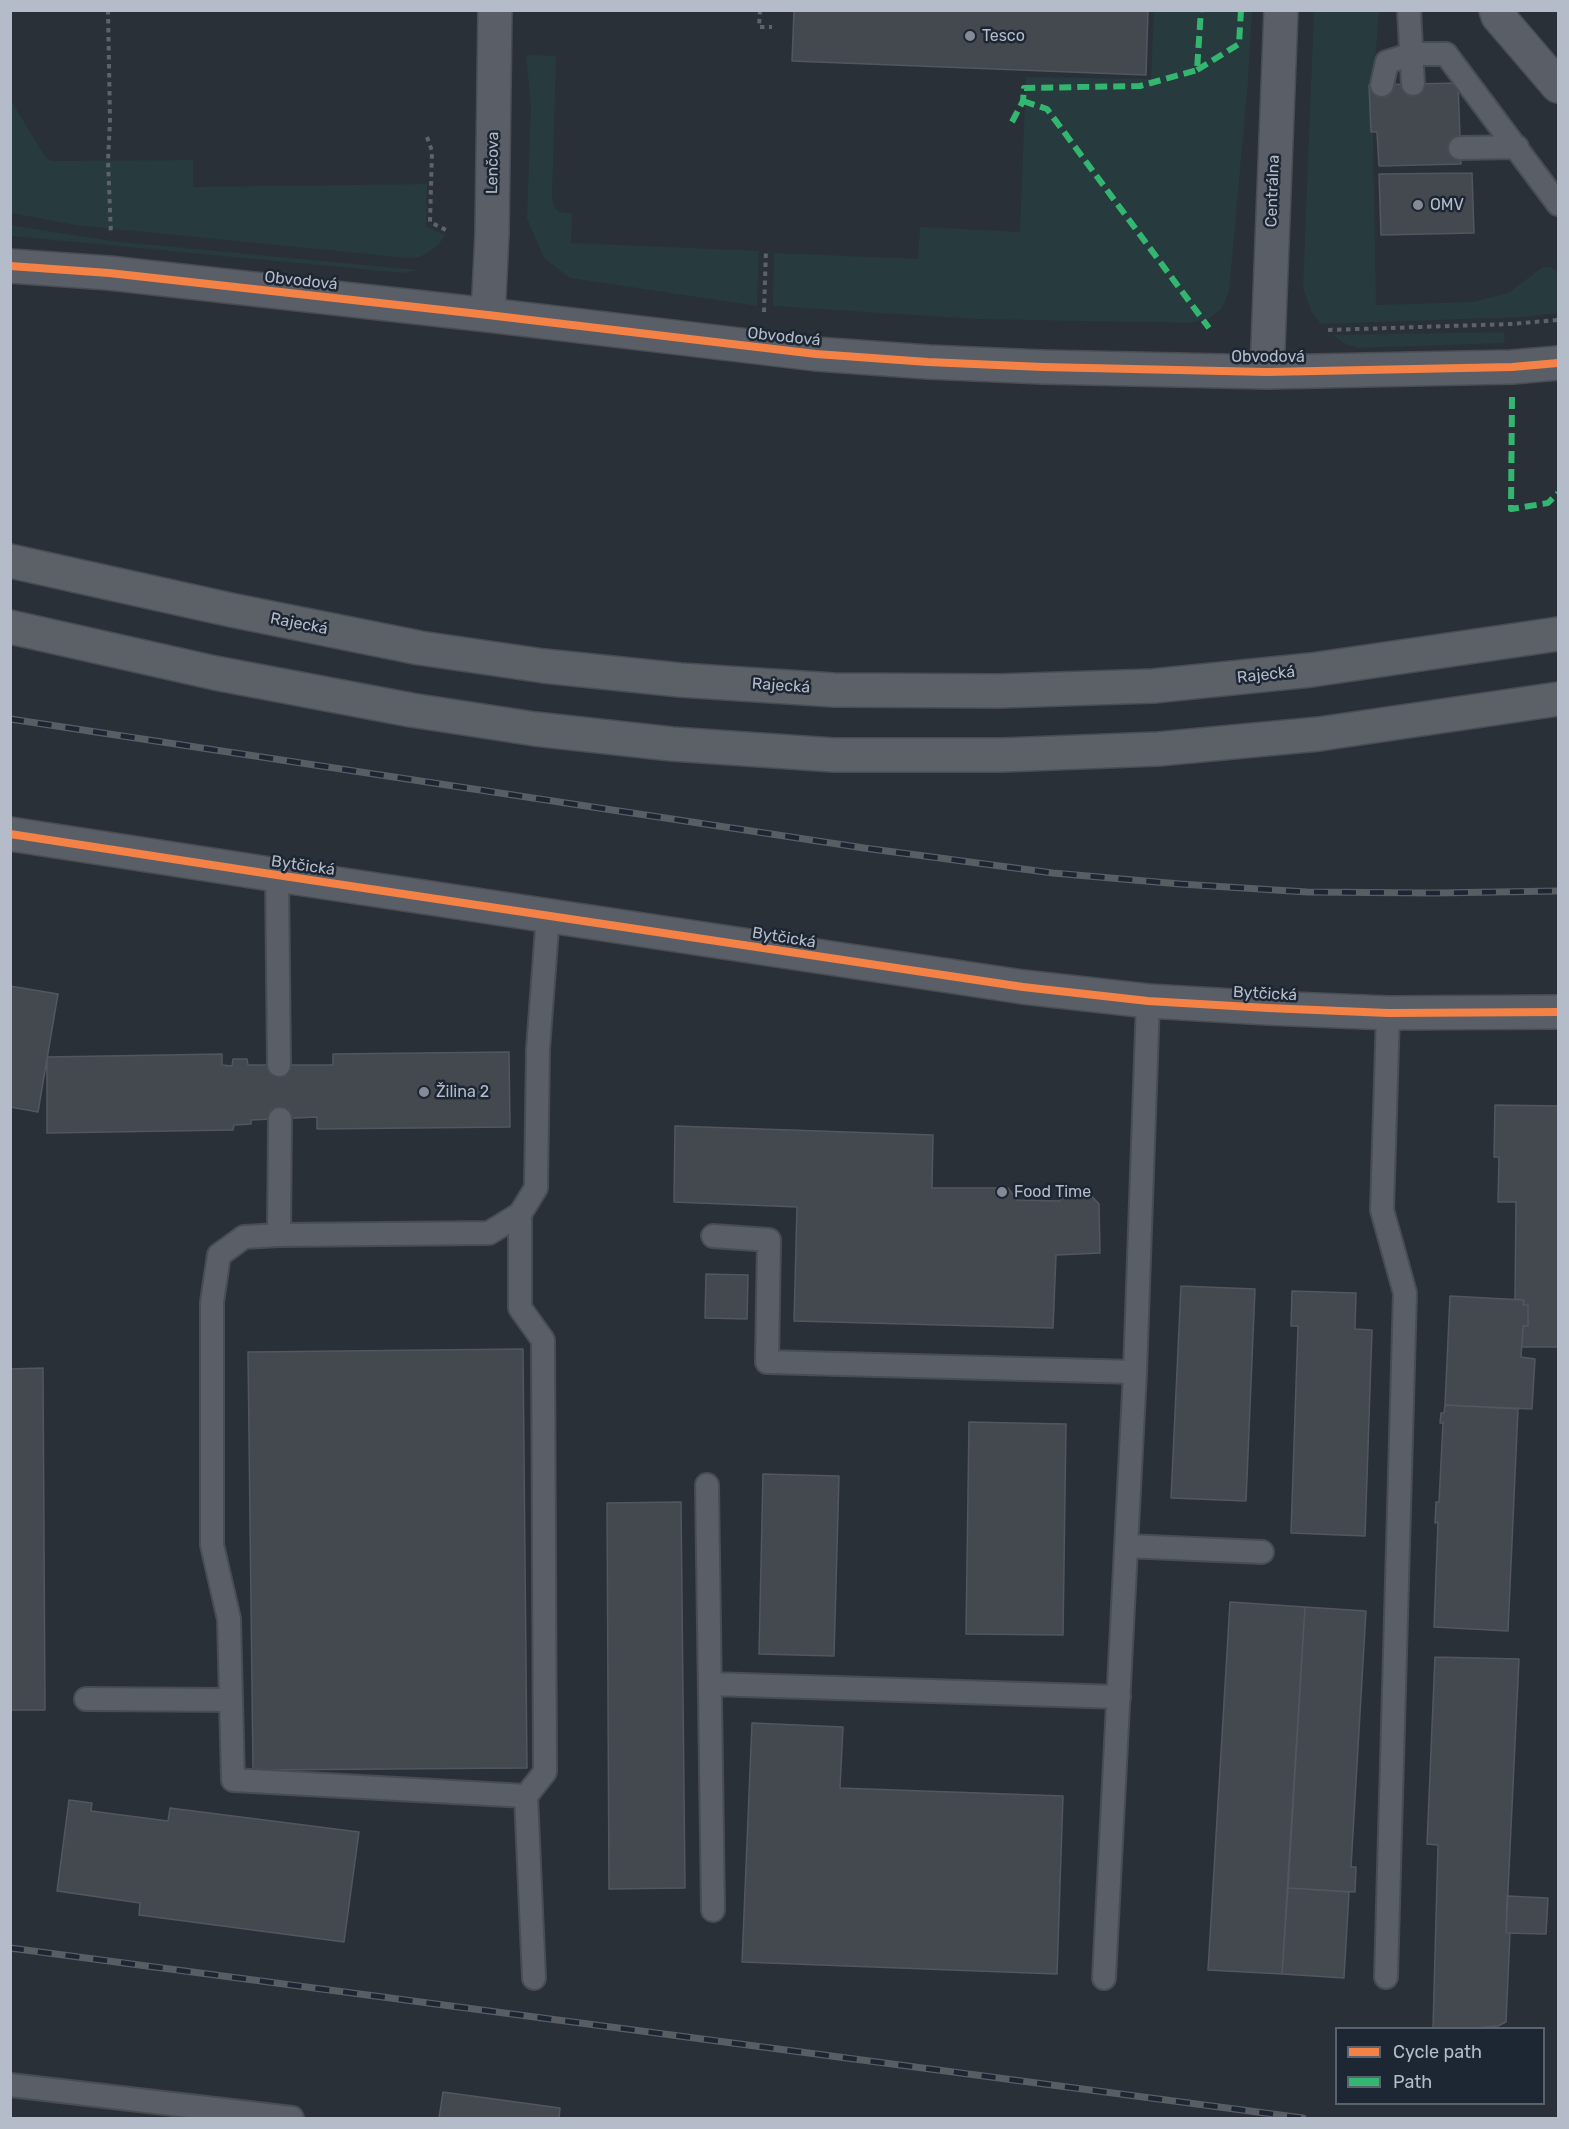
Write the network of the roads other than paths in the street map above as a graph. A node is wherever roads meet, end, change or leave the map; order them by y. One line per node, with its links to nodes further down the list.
1 (495, 10): 15 (street, Lenčova)
2 (1281, 10): 17 (street, Centrálna)
3 (1409, 10): 5 (lane)
4 (1496, 10): 10 (street)
5 (1413, 54): 6 (lane); 8 (lane); 9 (lane)
6 (1446, 54): 7 (lane); 11 (lane)
7 (1448, 83)
8 (1413, 84)
9 (1382, 85)
10 (1558, 86)
11 (1517, 147): 12 (lane); 13 (lane)
12 (1460, 148)
13 (1558, 204)
14 (10, 266): 15 (street, Obvodová)
15 (488, 315): 17 (street, Obvodová)
16 (1558, 363): 17 (street, Obvodová)
17 (1267, 372)
18 (10, 561): 20 (main road, Rajecká)
19 (10, 627): 21 (main road)
20 (1558, 634)
21 (1558, 699)
22 (10, 834): 23 (street, Bytčická)
23 (277, 876): 24 (street, Bytčická); 28 (lane)
24 (548, 915): 25 (street, Bytčická); 30 (lane)
25 (1148, 1001): 27 (street, Bytčická); 33 (lane)
26 (1558, 1012): 27 (street, Bytčická)
27 (1388, 1013): 43 (lane)
28 (279, 1065)
29 (280, 1119): 31 (lane)
30 (520, 1214): 31 (lane); 41 (lane)
31 (279, 1235): 40 (lane)
32 (713, 1236): 33 (lane)
33 (1135, 1372): 35 (lane)
34 (708, 1485): 37 (lane)
35 (1127, 1546): 36 (lane); 38 (lane)
36 (1262, 1552)
37 (711, 1684): 38 (lane); 42 (lane)
38 (1119, 1697): 45 (lane)
39 (86, 1699): 40 (lane)
40 (231, 1700): 41 (lane)
41 (526, 1796): 44 (lane)
42 (713, 1910)
43 (1386, 1977)
44 (534, 1978)
45 (1104, 1978)
46 (10, 2085): 47 (lane)
47 (291, 2118)

